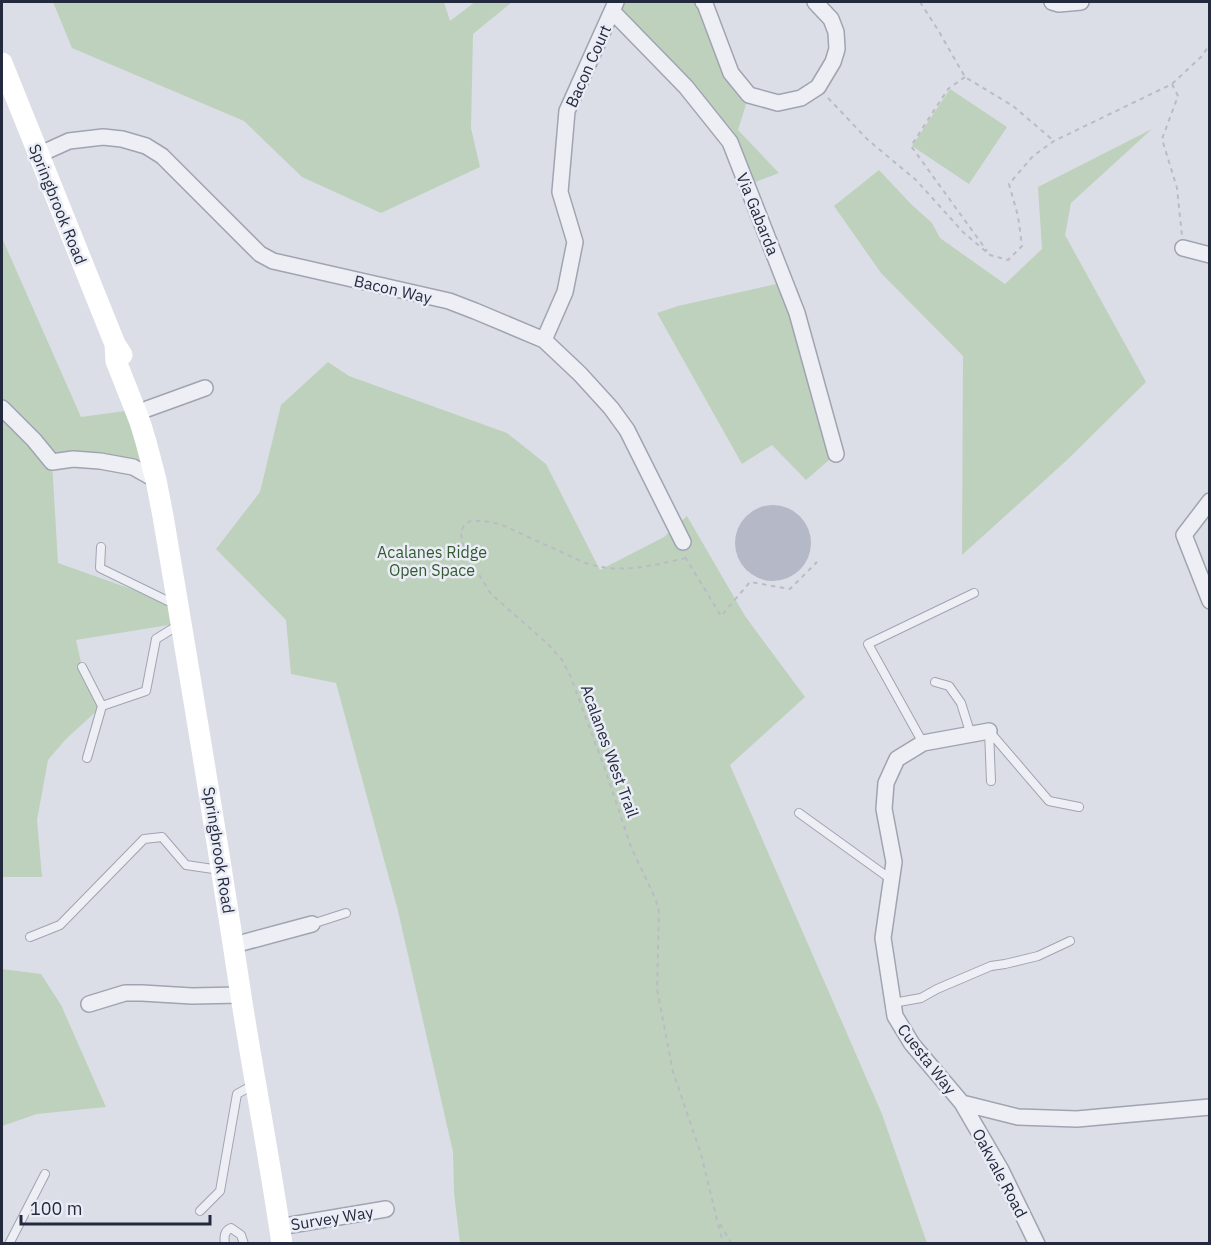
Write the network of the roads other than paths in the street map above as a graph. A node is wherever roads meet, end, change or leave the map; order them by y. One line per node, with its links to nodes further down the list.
1 (703, 2): 2 (street)
2 (815, 2)
3 (1052, 2): 4 (street)
4 (1081, 2)
5 (614, 7): 10 (street, Bacon Court); 15 (street, Via Gabarda)
6 (2, 63): 7 (street, Springbrook Road)
7 (38, 155): 10 (street, Bacon Way); 11 (street, Springbrook Road)
8 (1183, 248): 9 (street)
9 (1209, 255)
10 (544, 340): 19 (street, Bacon Way)
11 (115, 344): 14 (street, Springbrook Road); 16 (street, Springbrook Road)
12 (205, 388): 14 (street)
13 (2, 408): 17 (street)
14 (147, 409): 16 (street, Springbrook Road)
15 (836, 454)
16 (151, 458): 17 (street, Springbrook Road)
17 (156, 480): 23 (street, Springbrook Road)
18 (1209, 501): 22 (street)
19 (683, 542)
20 (101, 547): 23 (lane)
21 (974, 593): 29 (lane)
22 (1209, 601)
23 (180, 615): 26 (lane); 34 (street, Springbrook Road)
24 (82, 667): 26 (lane)
25 (935, 682): 28 (lane)
26 (102, 706): 30 (lane)
27 (989, 731): 28 (street, Cuesta Way); 31 (lane); 32 (lane)
28 (971, 735): 29 (street, Cuesta Way)
29 (923, 743): 35 (street, Cuesta Way)
30 (87, 758)
31 (991, 781)
32 (1079, 807)
33 (799, 813): 35 (lane)
34 (222, 870): 38 (lane); 40 (street, Springbrook Road)
35 (892, 880): 42 (street, Cuesta Way)
36 (346, 913): 37 (lane)
37 (312, 924): 40 (street)
38 (30, 937)
39 (1070, 941): 42 (lane)
40 (234, 945): 41 (street, Springbrook Road)
41 (241, 995): 43 (street); 44 (street, Springbrook Road)
42 (893, 1003): 45 (street, Cuesta Way)
43 (89, 1004)
44 (256, 1084): 49 (lane); 50 (street, Springbrook Road)
45 (962, 1103): 46 (street, Cuesta Way); 54 (street, Oakvale Road)
46 (1209, 1107)
47 (45, 1174): 51 (lane)
48 (386, 1209): 50 (street, Survey Way)
49 (200, 1211)
50 (280, 1235)
51 (9, 1244)
52 (225, 1244): 53 (lane)
53 (244, 1244)
54 (1037, 1244)

